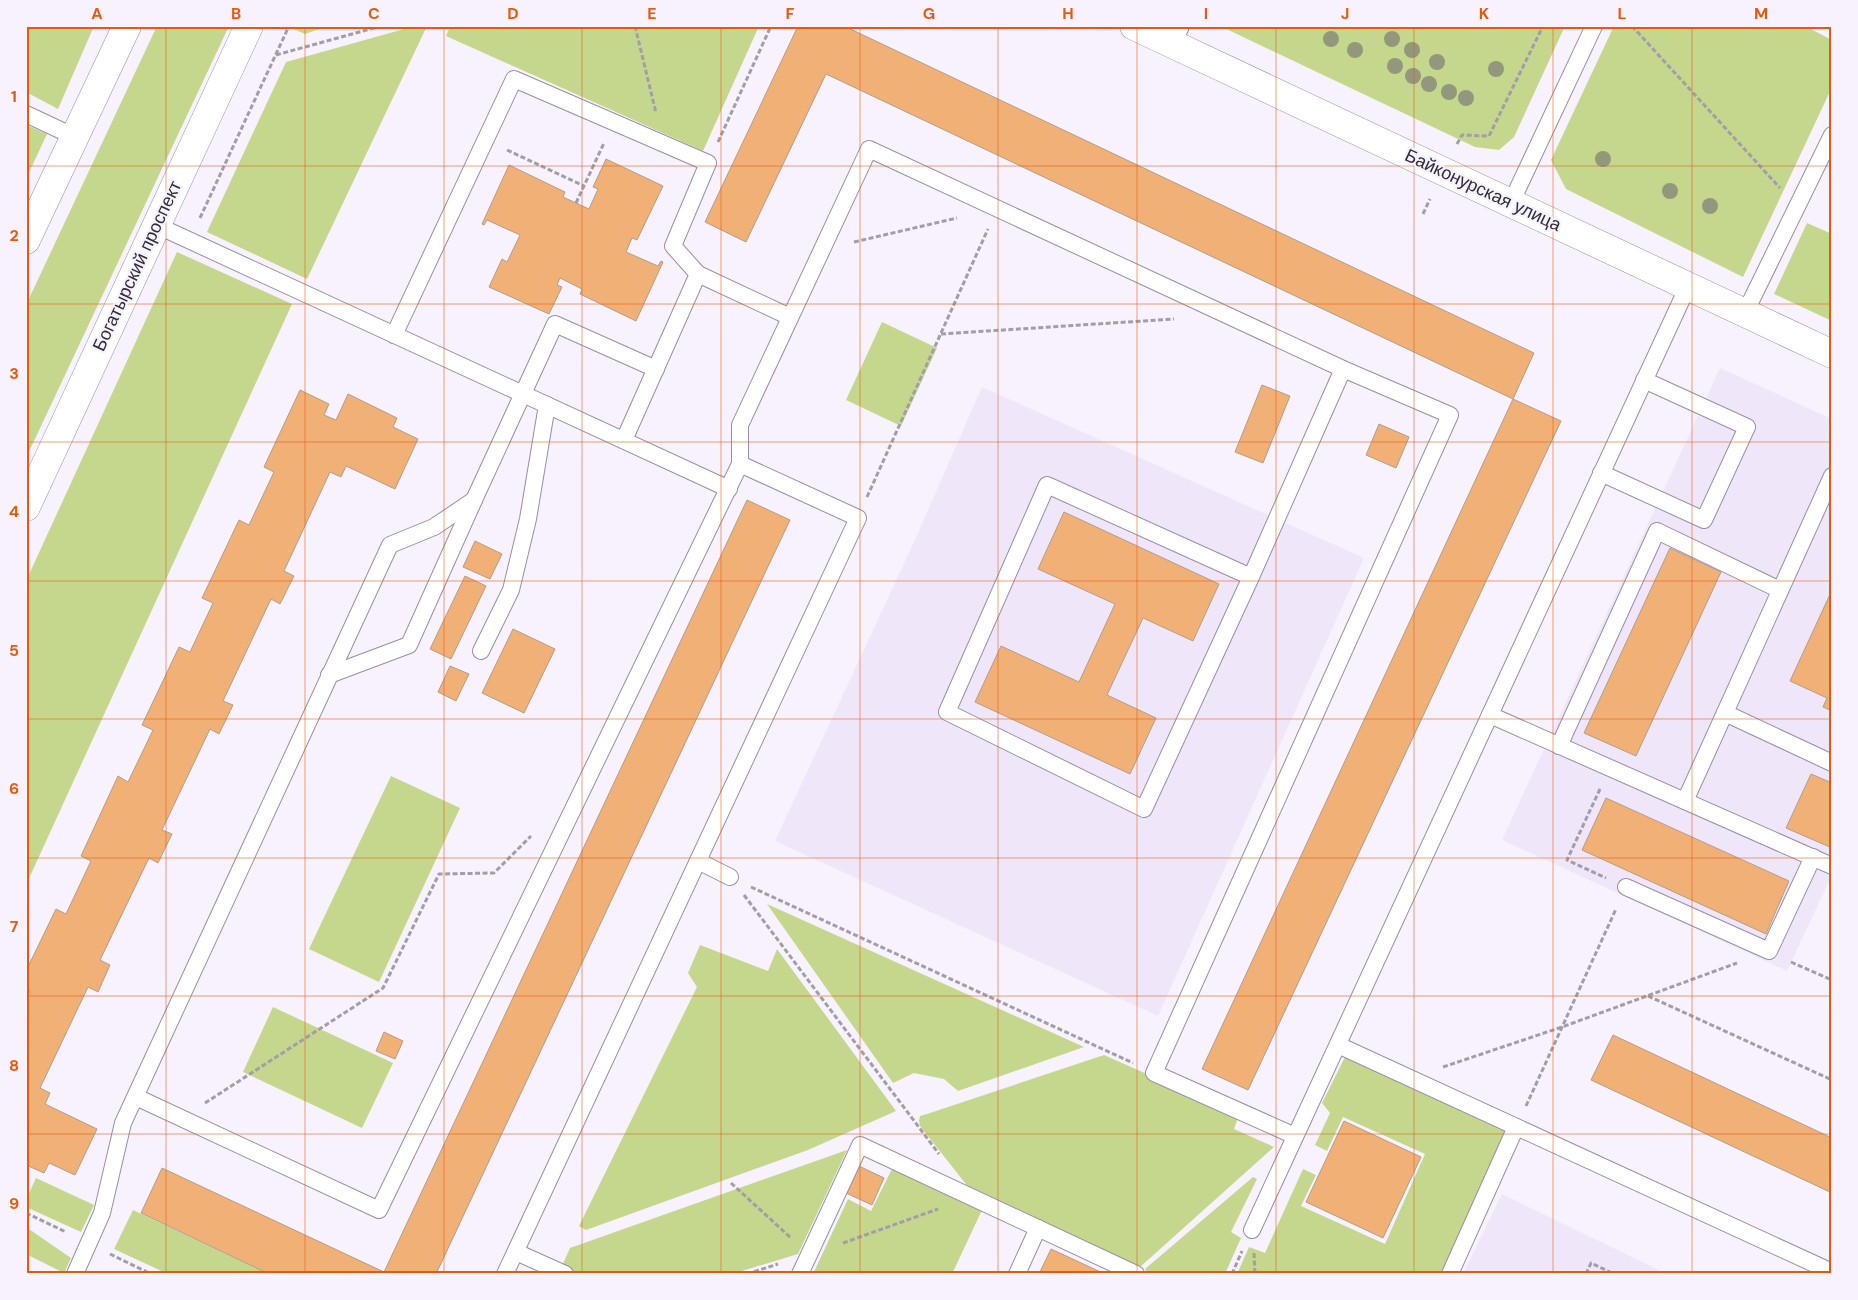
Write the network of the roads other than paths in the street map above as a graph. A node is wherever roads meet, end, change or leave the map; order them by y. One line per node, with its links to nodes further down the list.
1 (127, 26): 8 (street)
2 (249, 26): 10 (street, Богатырский проспект)
3 (1134, 26): 5 (street, Байконурская улица)
4 (1594, 26): 9 (lane)
5 (1177, 35): 9 (street, Байконурская улица)
6 (26, 114): 8 (lane)
7 (1832, 135): 14 (lane)
8 (75, 137): 11 (street)
9 (1511, 203): 13 (street, Байконурская улица)
10 (156, 225): 16 (lane); 29 (street, Богатырский проспект)
11 (26, 240)
12 (698, 274): 15 (lane); 16 (lane); 18 (lane)
13 (1688, 286): 14 (street, Байконурская улица); 20 (lane)
14 (1745, 313): 17 (street, Байконурская улица)
15 (790, 317): 19 (lane); 24 (lane)
16 (394, 335): 21 (lane)
17 (1832, 354)
18 (656, 369): 21 (lane); 23 (lane)
19 (1343, 369): 30 (lane); 47 (lane)
20 (1644, 380): 25 (lane); 25 (lane)
21 (523, 394): 22 (lane); 28 (lane)
22 (548, 405): 23 (lane); 32 (lane)
23 (624, 440): 27 (lane)
24 (740, 464): 27 (lane); 40 (lane)
25 (1602, 473): 35 (lane)
26 (1832, 476): 31 (lane)
27 (728, 489): 45 (lane)
28 (474, 500): 33 (lane); 33 (lane)
29 (26, 507)
30 (1250, 578): 30 (lane)
31 (1780, 590): 34 (lane); 36 (lane)
32 (481, 651)
33 (329, 675): 45 (lane)
34 (1724, 714): 37 (lane); 38 (lane)
35 (1490, 715): 36 (lane); 44 (lane)
36 (1559, 746): 38 (lane)
37 (1832, 763)
38 (1685, 801): 39 (lane)
39 (1813, 858): 41 (lane); 43 (lane)
40 (698, 861): 42 (lane); 50 (lane)
41 (1832, 866)
42 (730, 877)
43 (1626, 887)
44 (1338, 1044): 46 (lane); 47 (lane)
45 (136, 1097): 52 (lane)
46 (1516, 1127): 51 (lane); 58 (lane)
47 (1295, 1136): 49 (lane)
48 (1038, 1228): 55 (lane); 56 (lane); 57 (lane)
49 (1252, 1230)
50 (516, 1252): 53 (lane); 54 (lane)
51 (1832, 1272)
52 (75, 1274)
53 (506, 1274)
54 (565, 1274)
55 (800, 1274)
56 (1017, 1274)
57 (1136, 1274)
58 (1450, 1274)

